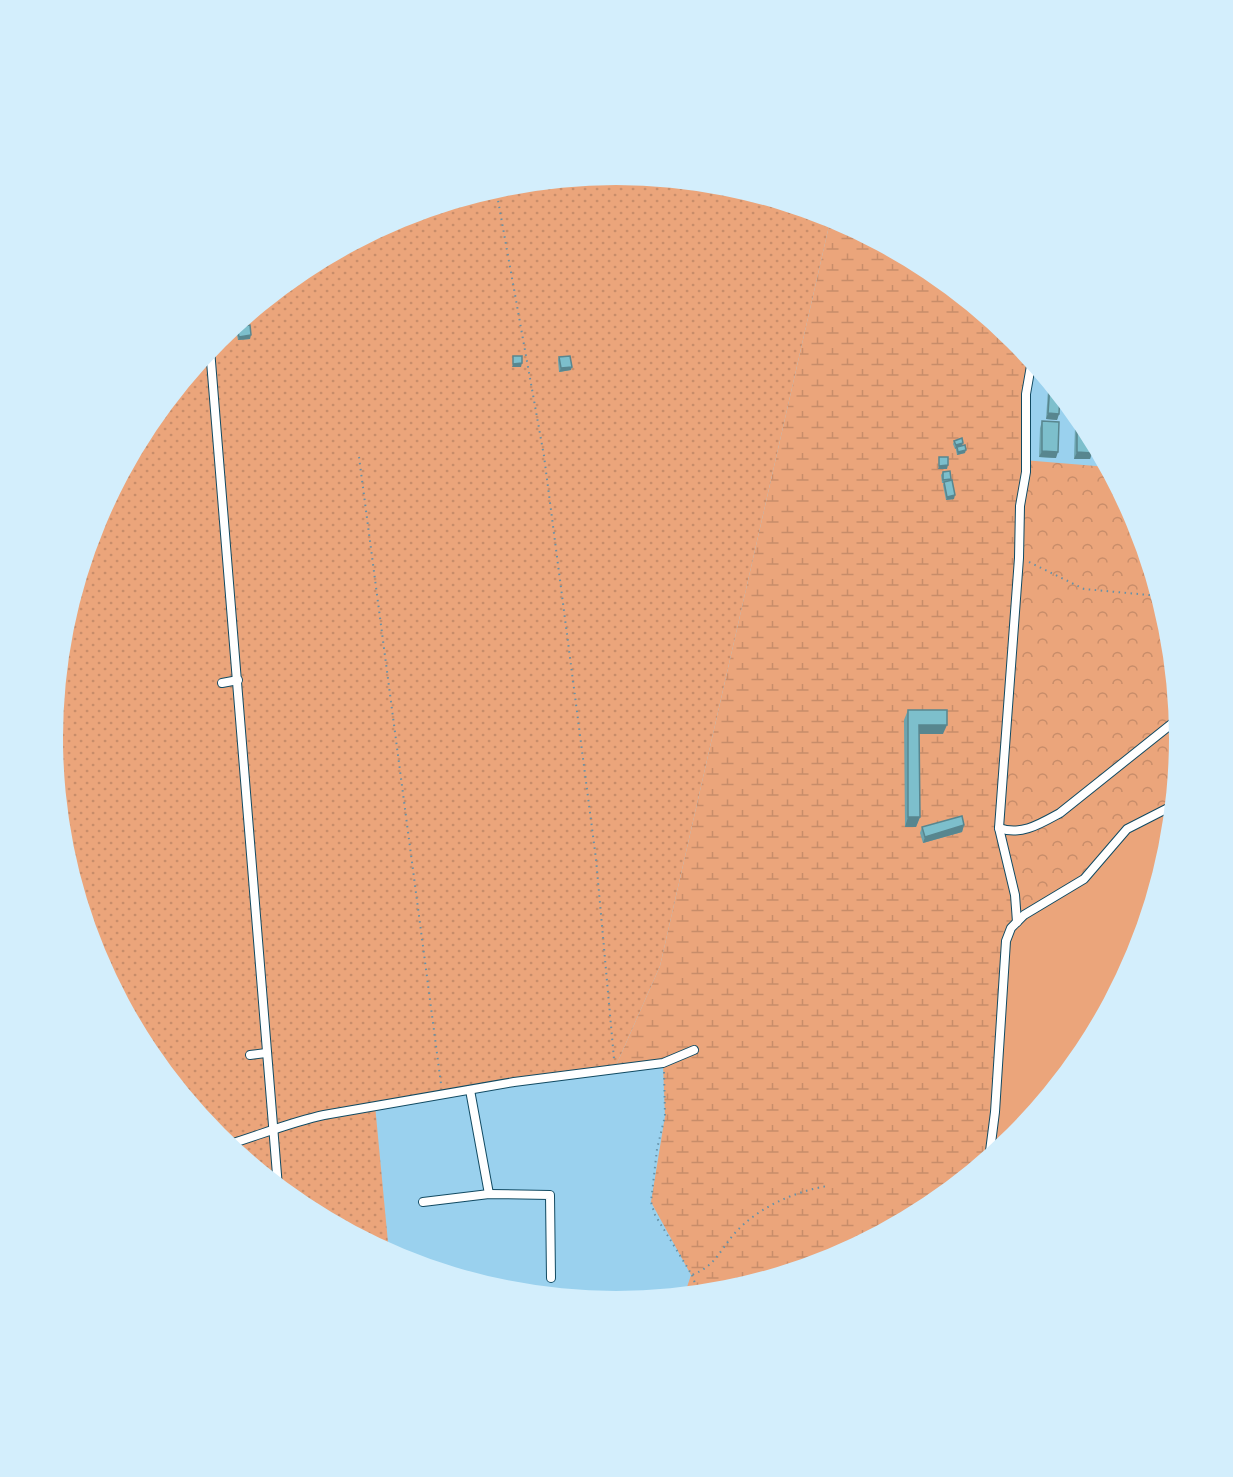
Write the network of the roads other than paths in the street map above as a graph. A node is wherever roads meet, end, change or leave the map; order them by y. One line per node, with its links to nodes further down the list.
1 (211, 362): 3 (lane)
2 (1030, 371): 7 (lane)
3 (238, 680): 4 (lane); 10 (lane)
4 (222, 683)
5 (1170, 725): 7 (lane)
6 (1165, 810): 8 (lane)
7 (999, 828): 8 (lane)
8 (1017, 922): 15 (lane)
9 (694, 1050): 12 (lane)
10 (266, 1053): 11 (lane); 13 (lane)
11 (250, 1055)
12 (470, 1090): 13 (lane); 17 (lane)
13 (274, 1131): 14 (lane); 16 (lane)
14 (238, 1142)
15 (990, 1147)
16 (277, 1176)
17 (489, 1194): 18 (lane); 19 (lane)
18 (423, 1202)
19 (551, 1278)

